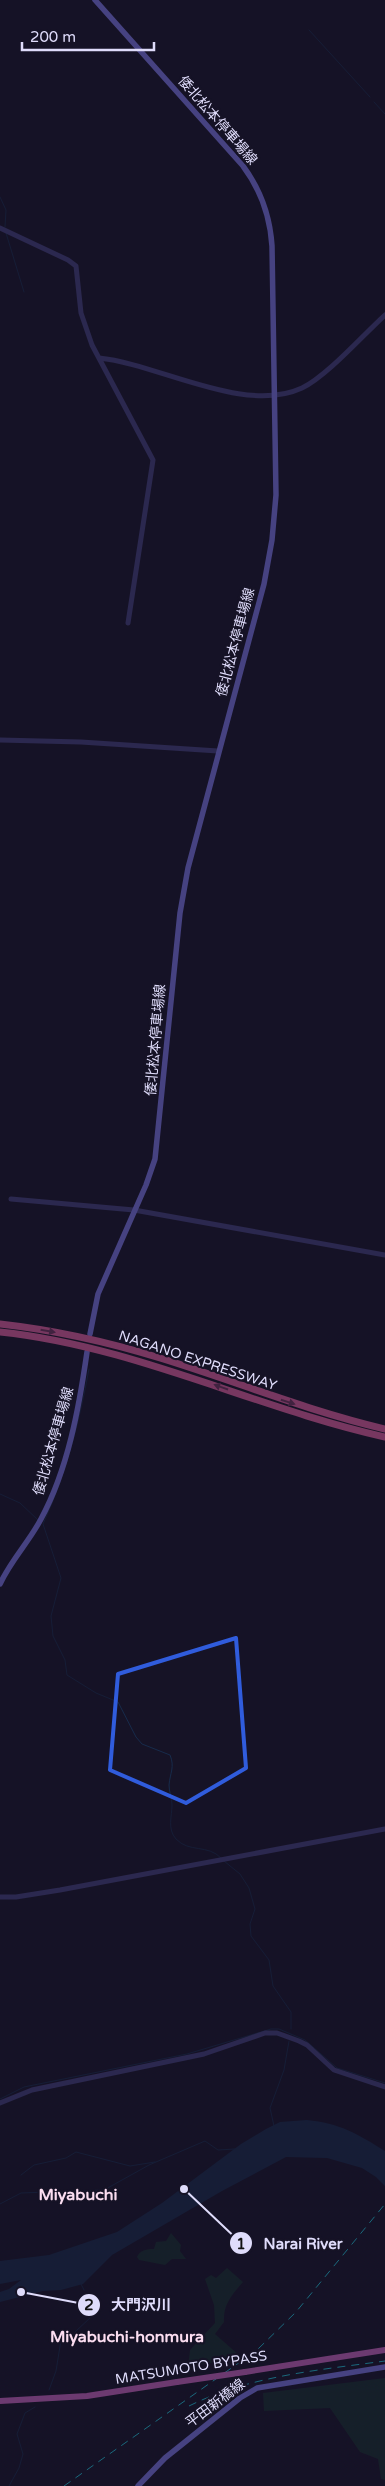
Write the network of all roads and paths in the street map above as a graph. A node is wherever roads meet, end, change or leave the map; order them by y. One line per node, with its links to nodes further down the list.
1 (95, 0): 5 (main road, 倭北松本停車場線)
2 (0, 228): 4 (street)
3 (385, 315): 5 (street)
4 (99, 358): 5 (street); 6 (street)
5 (274, 395): 8 (main road, 倭北松本停車場線)
6 (128, 623)
7 (0, 740): 8 (street)
8 (218, 751): 10 (main road, 倭北松本停車場線)
9 (11, 1199): 10 (street)
10 (134, 1210): 11 (street); 14 (main road, 倭北松本停車場線)
11 (385, 1255)
12 (0, 1324): 18 (highway, NAGANO EXPRESSWAY, one-way to 18)
13 (0, 1332): 16 (highway, NAGANO EXPRESSWAY)
14 (90, 1334)
15 (0, 1337): 16 (highway)
16 (70, 1343): 19 (highway, NAGANO EXPRESSWAY, one-way to 16)
17 (87, 1352): 20 (main road, 倭北松本停車場線)
18 (385, 1429)
19 (385, 1437)
20 (0, 1584)
21 (385, 1829): 22 (street)
22 (0, 1897)
23 (385, 2087): 24 (street)
24 (0, 2103)
25 (385, 2350): 27 (highway, MATSUMOTO BYPASS, bridge)
26 (385, 2367): 28 (main road, 平田新橋線)
27 (0, 2401)
28 (138, 2486)

